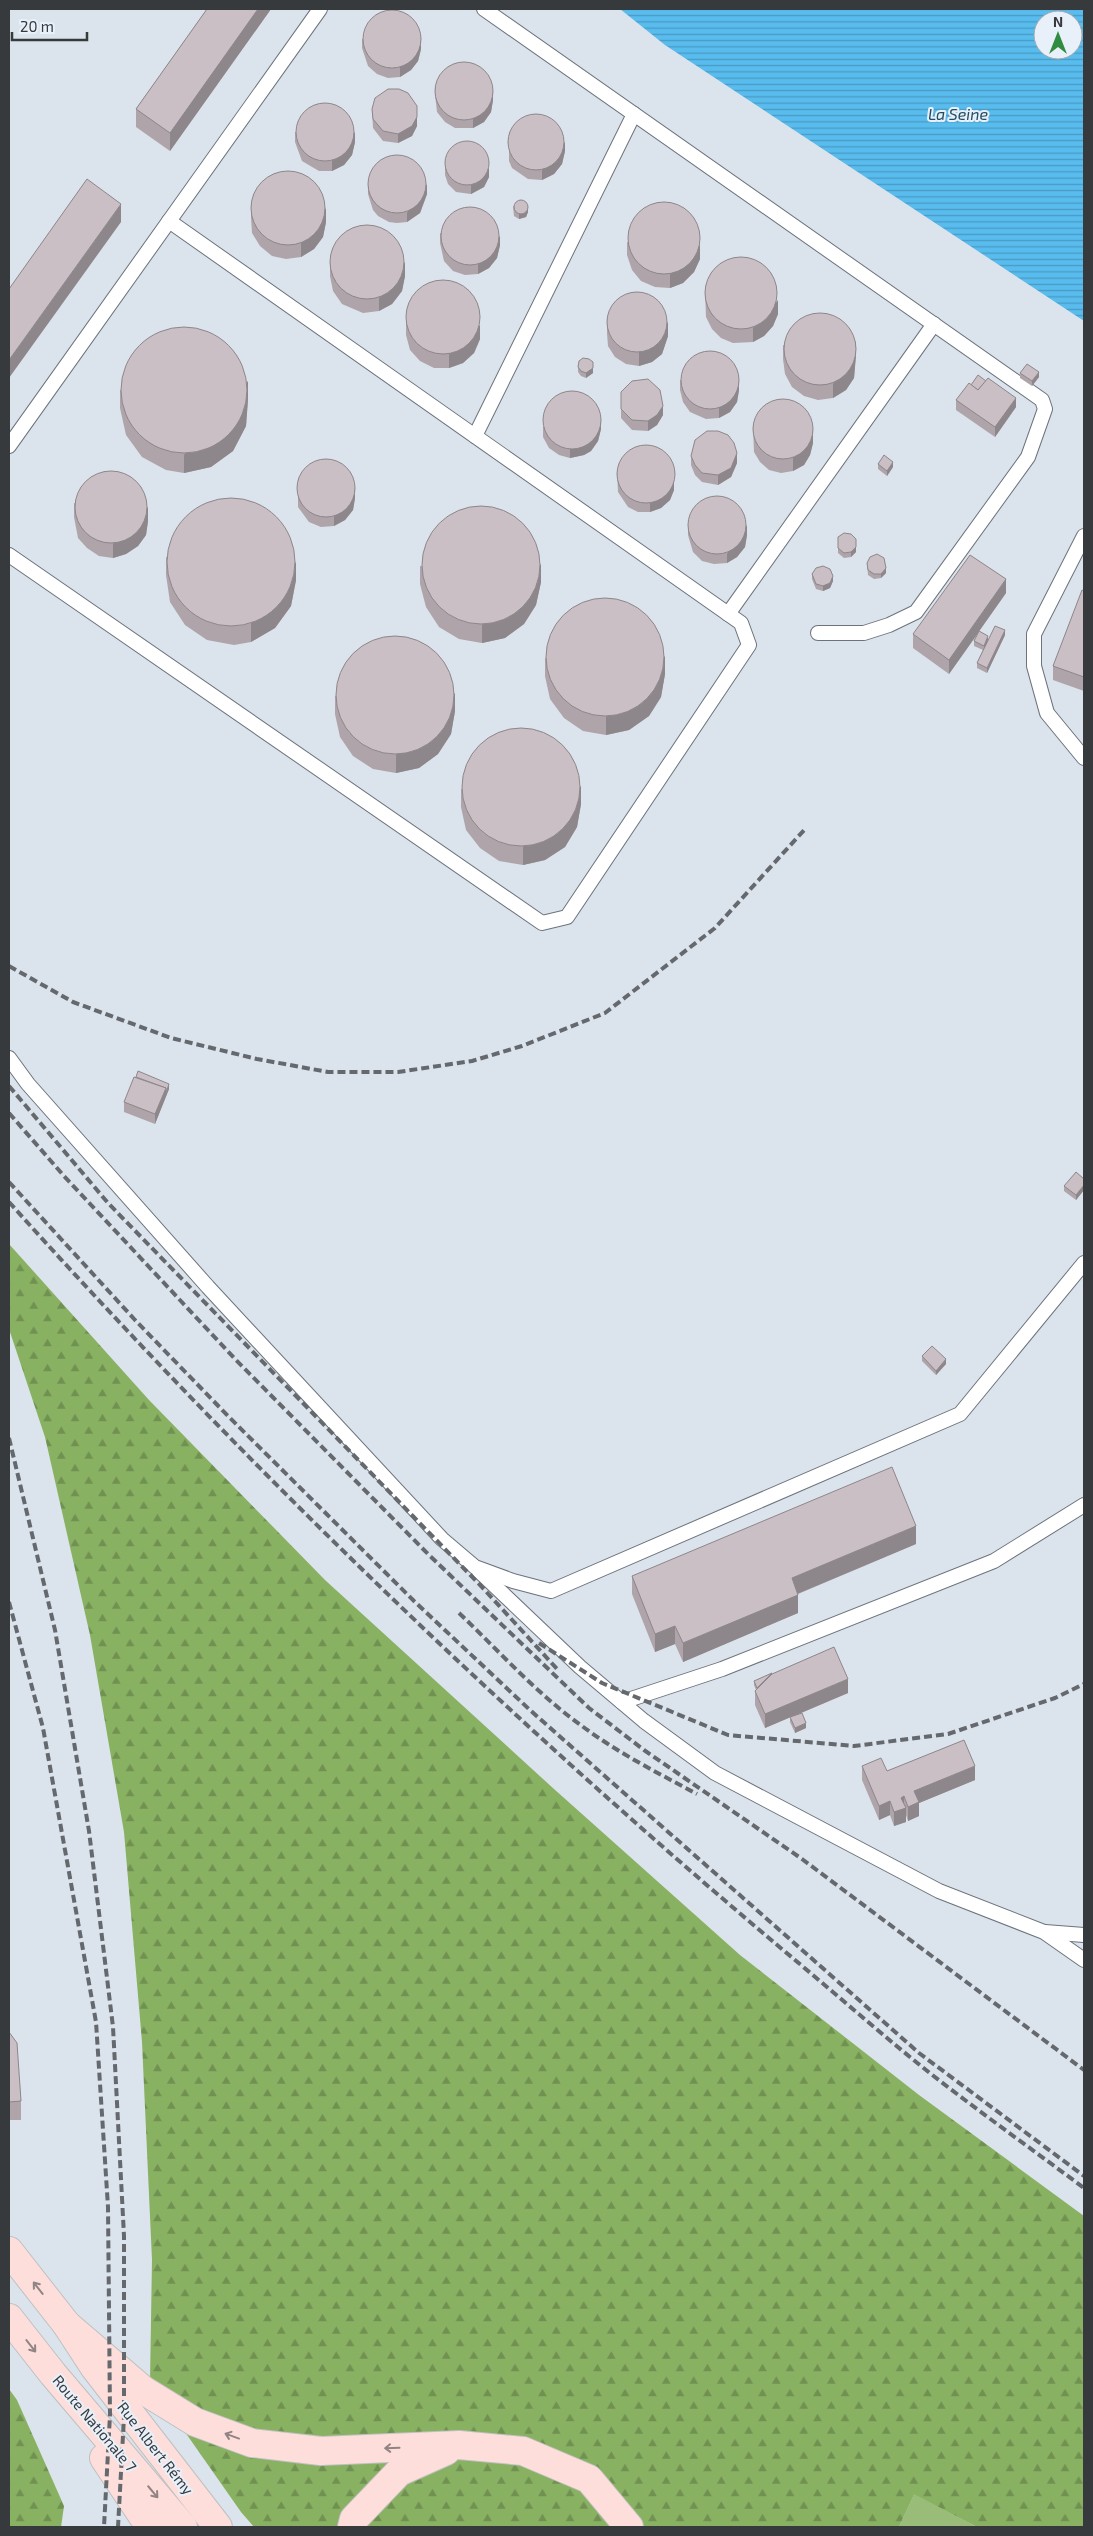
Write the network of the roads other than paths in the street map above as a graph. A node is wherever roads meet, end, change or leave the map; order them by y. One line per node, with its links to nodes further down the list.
1 (320, 9): 4 (lane)
2 (484, 9): 3 (lane)
3 (634, 114): 5 (lane); 6 (lane)
4 (169, 221): 6 (lane); 7 (lane)
5 (934, 324): 10 (lane); 11 (lane)
6 (475, 436): 10 (lane)
7 (9, 446)
8 (1084, 536): 12 (lane)
9 (9, 555): 10 (lane)
10 (728, 614)
11 (818, 633)
12 (1084, 758)
13 (9, 1058): 16 (lane)
14 (1084, 1263): 16 (lane)
15 (1084, 1505): 17 (lane)
16 (475, 1567): 17 (lane)
17 (622, 1702): 18 (lane)
18 (1044, 1932): 19 (lane); 20 (lane)
19 (1084, 1935)
20 (1084, 1960)
21 (9, 2251): 23 (main road, one-way to 21)
22 (9, 2318): 24 (main road, Route Nationale 7, one-way to 24)
23 (67, 2325): 25 (main road, one-way to 23); 28 (main road, Rue Albert Rémy)
24 (53, 2374): 26 (main road); 27 (main road, Route Nationale 7, one-way to 27)
25 (459, 2446): 29 (main road); 30 (main road)
26 (150, 2527)
27 (183, 2527)
28 (218, 2527)
29 (352, 2527)
30 (629, 2527)

